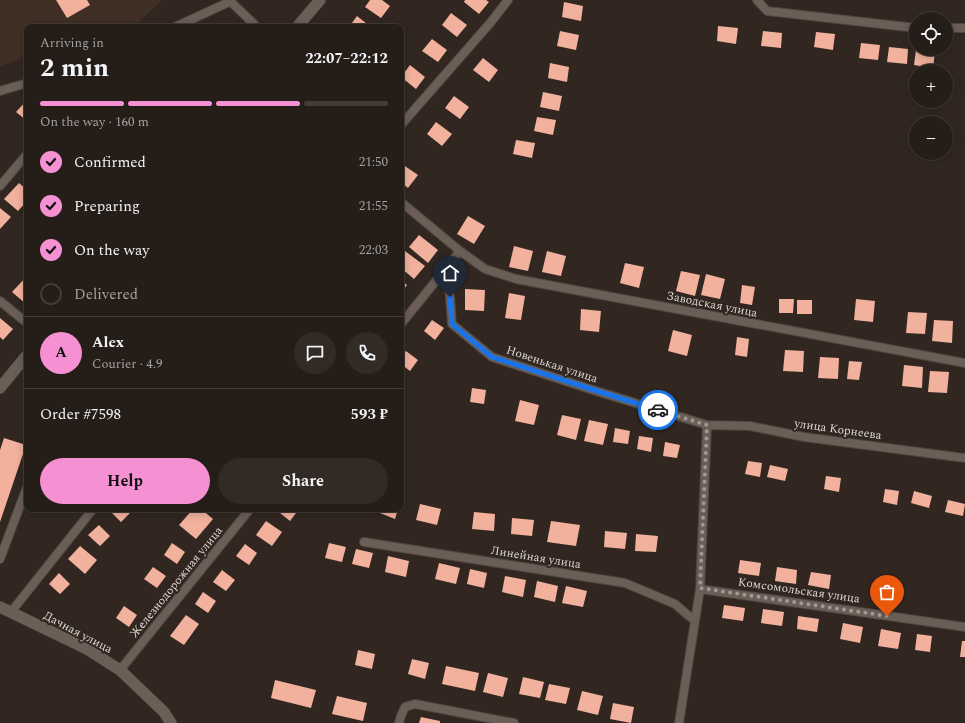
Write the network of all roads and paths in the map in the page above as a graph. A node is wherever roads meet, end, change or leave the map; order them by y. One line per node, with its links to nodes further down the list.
1 (320, 0): 7 (street)
2 (508, 0): 13 (street)
3 (757, 0): 8 (street)
4 (229, 1): 5 (street); 6 (street)
5 (181, 24)
6 (254, 24)
7 (300, 24)
8 (909, 27)
9 (953, 28): 10 (street)
10 (965, 28)
11 (24, 84): 12 (street)
12 (0, 91)
13 (404, 122)
14 (24, 158): 15 (street)
15 (0, 186)
16 (404, 204): 17 (street, Заводская улица)
17 (460, 251): 18 (street); 23 (street, Заводская улица)
18 (446, 269): 20 (street); 26 (street, Новенькая улица)
19 (0, 301): 21 (street)
20 (404, 320)
21 (24, 321)
22 (24, 359): 24 (street)
23 (965, 363)
24 (3, 385): 25 (street)
25 (0, 396)
26 (707, 425): 27 (street, улица Корнеева); 33 (street)
27 (965, 458)
28 (24, 495): 32 (street)
29 (91, 512): 35 (street)
30 (248, 512): 38 (street, Железнодорожная улица)
31 (364, 542): 36 (street, Линейная улица)
32 (0, 559)
33 (700, 588): 36 (street); 37 (street, Комсомольская улица)
34 (0, 607): 35 (street, Дачная улица)
35 (11, 612): 38 (street, Дачная улица)
36 (695, 620): 42 (street)
37 (965, 627)
38 (120, 670): 39 (street, Дачная улица)
39 (171, 723)
40 (399, 723): 41 (street)
41 (514, 723)
42 (679, 723)

